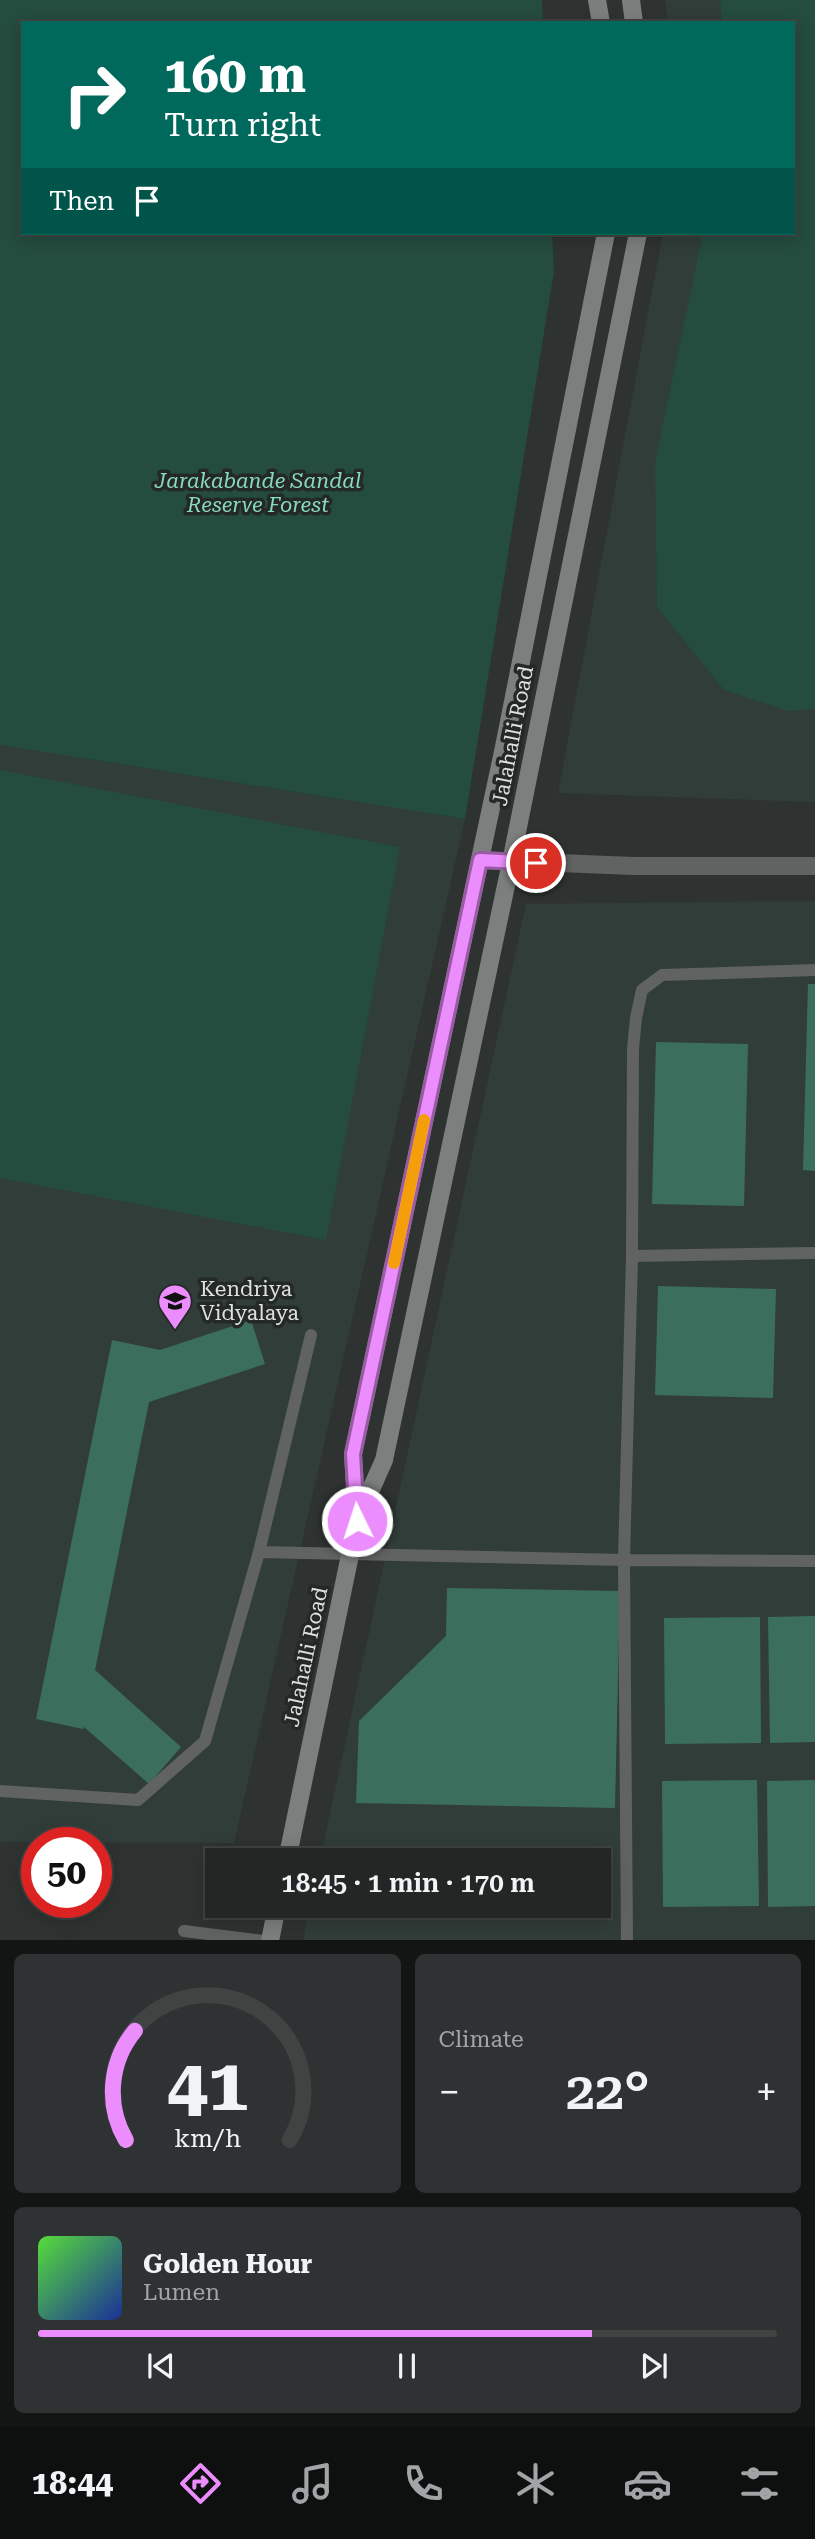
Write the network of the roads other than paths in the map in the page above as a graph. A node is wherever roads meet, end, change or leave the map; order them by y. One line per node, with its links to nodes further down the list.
1 (597, 0): 3 (main road)
2 (631, 0): 4 (main road)
3 (601, 21)
4 (634, 21)
5 (606, 235): 7 (main road)
6 (638, 235): 8 (main road, Jalahalli Road)
7 (480, 860): 8 (street); 14 (main road)
8 (511, 862): 9 (street); 14 (main road, Jalahalli Road)
9 (815, 866)
10 (815, 971): 12 (lane)
11 (815, 1254): 12 (lane)
12 (632, 1256): 17 (lane)
13 (311, 1335): 15 (lane)
14 (357, 1521): 16 (main road, Jalahalli Road)
15 (259, 1552): 16 (lane); 19 (lane)
16 (350, 1556): 17 (lane); 20 (main road, Jalahalli Road)
17 (624, 1560): 18 (lane); 25 (lane)
18 (815, 1561)
19 (0, 1791)
20 (289, 1848)
21 (275, 1918): 24 (main road)
22 (184, 1931): 23 (lane)
23 (256, 1940)
24 (270, 1940)
25 (627, 1940)

